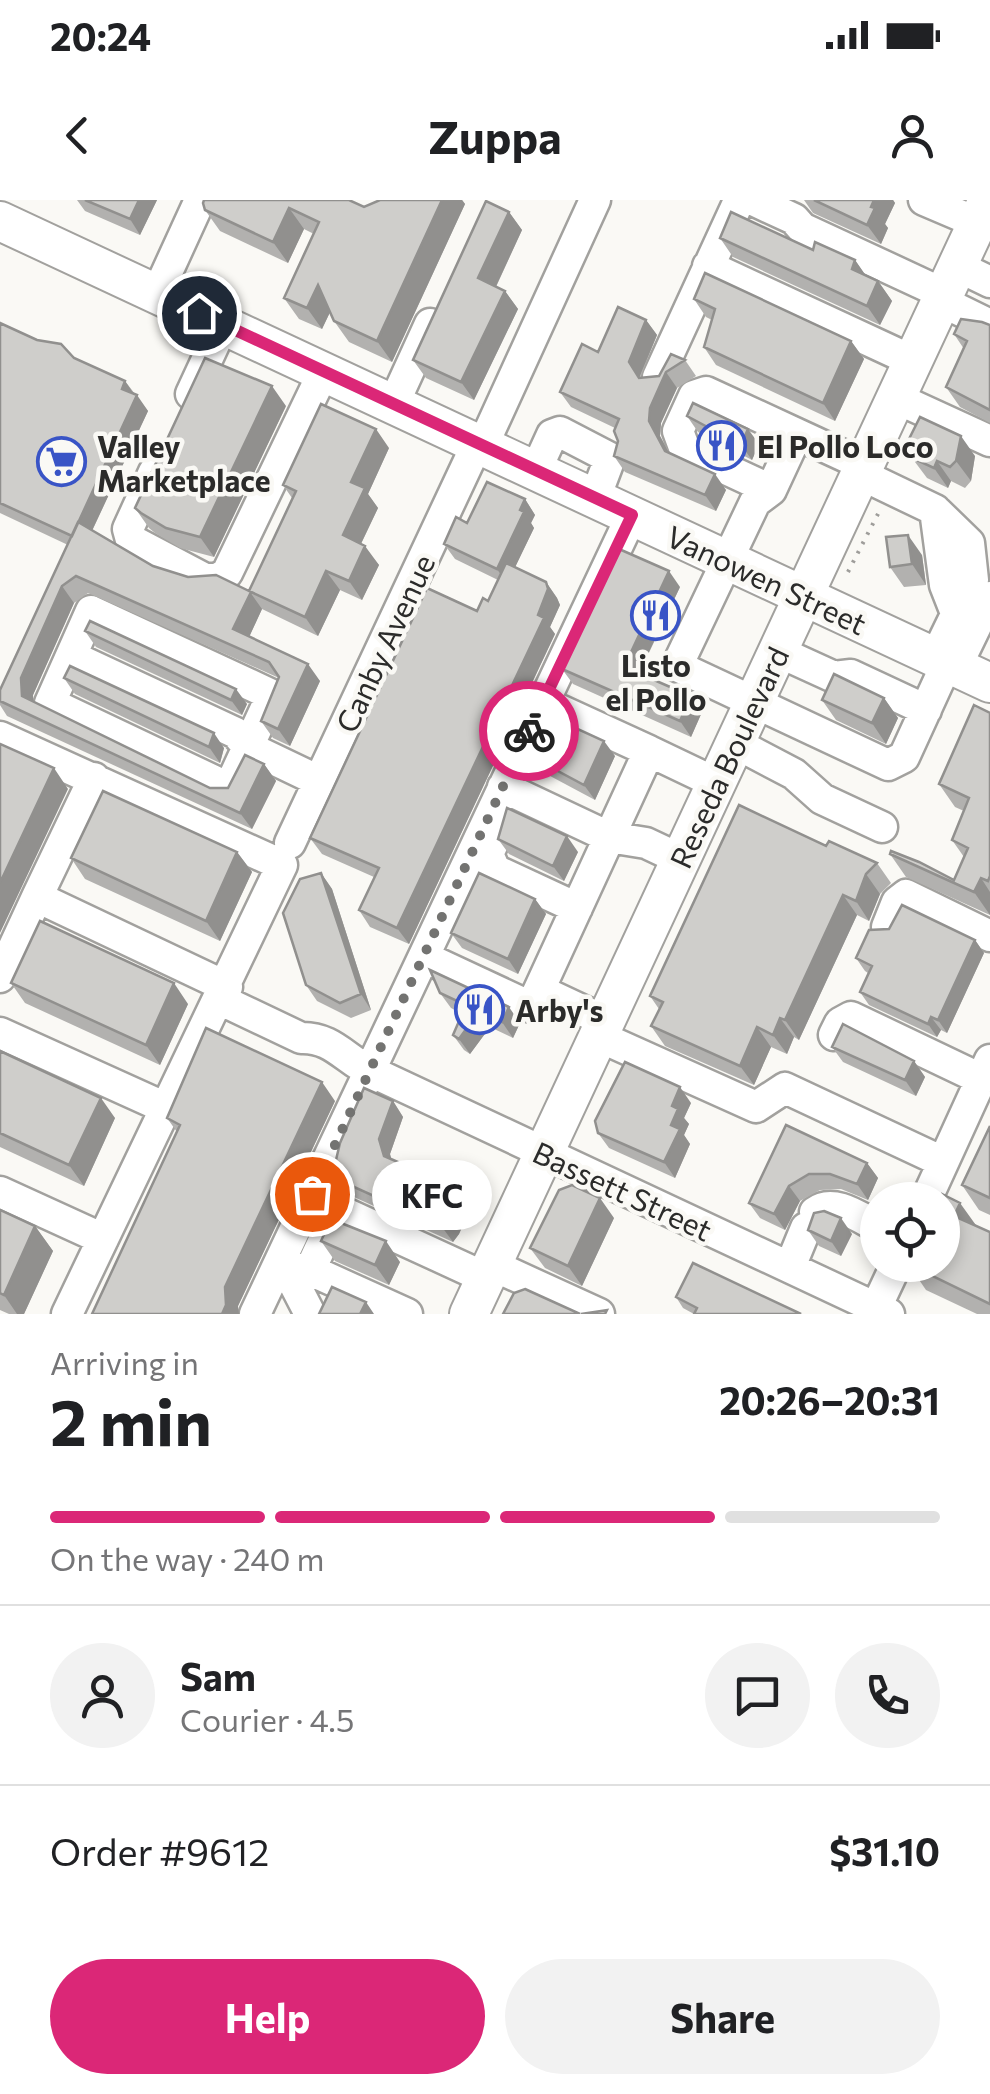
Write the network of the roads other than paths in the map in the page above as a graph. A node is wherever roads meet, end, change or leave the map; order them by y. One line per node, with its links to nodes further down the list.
1 (200, 200): 10 (street)
2 (595, 200): 21 (street, Canby Avenue)
3 (739, 200): 8 (street)
4 (753, 200): 9 (street)
5 (924, 200): 6 (street)
6 (983, 211): 9 (main road, Reseda Boulevard)
7 (0, 221): 10 (main road, Vanowen Street)
8 (708, 266): 14 (street); 16 (street)
9 (958, 286): 13 (street); 14 (main road, Reseda Boulevard)
10 (157, 294): 12 (main road, Vanowen Street)
11 (439, 306): 18 (street)
12 (223, 325): 15 (main road, Vanowen Street); 15 (street)
13 (990, 325)
14 (912, 361): 17 (main road, Reseda Boulevard)
15 (324, 371): 18 (main road, Vanowen Street)
16 (658, 377)
17 (896, 398): 20 (street); 22 (main road, Reseda Boulevard)
18 (394, 403): 21 (main road, Vanowen Street)
19 (797, 434): 22 (street); 23 (street); 23 (street)
20 (990, 441)
21 (480, 444): 24 (main road, Vanowen Street); 41 (street, Canby Avenue)
22 (862, 470): 26 (main road, Reseda Boulevard); 27 (street)
23 (771, 490): 25 (street)
24 (632, 515): 25 (main road, Vanowen Street); 32 (street)
25 (728, 560): 26 (main road, Vanowen Street); 33 (street)
26 (804, 596): 28 (main road, Reseda Boulevard); 30 (main road, Vanowen Street)
27 (980, 608): 30 (street)
28 (778, 651): 31 (street); 33 (main road, Reseda Boulevard)
29 (71, 656): 38 (street); 38 (street); 38 (street)
30 (957, 668): 34 (street)
31 (834, 677): 34 (street); 35 (street)
32 (542, 702): 39 (street); 43 (street)
33 (753, 703): 35 (street); 37 (main road, Reseda Boulevard)
34 (926, 710): 35 (street)
35 (811, 730)
36 (0, 737): 40 (street)
37 (735, 743): 42 (main road, Reseda Boulevard); 44 (street)
38 (248, 747): 41 (street)
39 (649, 751): 42 (street); 45 (street)
40 (94, 778): 48 (street); 55 (street)
41 (319, 781): 46 (street, Canby Avenue)
42 (716, 783): 47 (main road, Reseda Boulevard)
43 (509, 790): 45 (street); 49 (street); 52 (street)
44 (882, 827)
45 (609, 837): 47 (street); 49 (street)
46 (290, 843)
47 (680, 859): 56 (main road, Reseda Boulevard)
48 (37, 898): 53 (street); 55 (street, Bassett Street)
49 (577, 908): 54 (street)
50 (887, 926): 51 (street)
51 (990, 936)
52 (424, 957): 54 (street); 59 (street)
53 (0, 976)
54 (539, 990): 56 (street)
55 (224, 994): 59 (street, Bassett Street); 61 (street)
56 (601, 1029): 62 (main road, Reseda Boulevard); 63 (street)
57 (0, 1033): 61 (street)
58 (834, 1034): 60 (street)
59 (359, 1066): 62 (street, Bassett Street); 68 (street)
60 (986, 1070): 63 (street)
61 (168, 1110): 67 (street)
62 (544, 1153): 69 (street, Bassett Street); 70 (main road, Reseda Boulevard)
63 (943, 1162): 64 (street)
64 (934, 1182)
65 (0, 1192): 67 (street)
66 (860, 1218): 69 (street)
67 (102, 1239): 73 (street)
68 (280, 1261): 74 (street); 75 (street)
69 (790, 1267): 72 (street, Bassett Street)
70 (489, 1271): 76 (street); 77 (main road, Reseda Boulevard); 78 (street)
71 (890, 1282): 72 (street)
72 (879, 1312)
73 (67, 1314)
74 (256, 1314)
75 (310, 1314)
76 (407, 1314)
77 (469, 1314)
78 (599, 1314)

